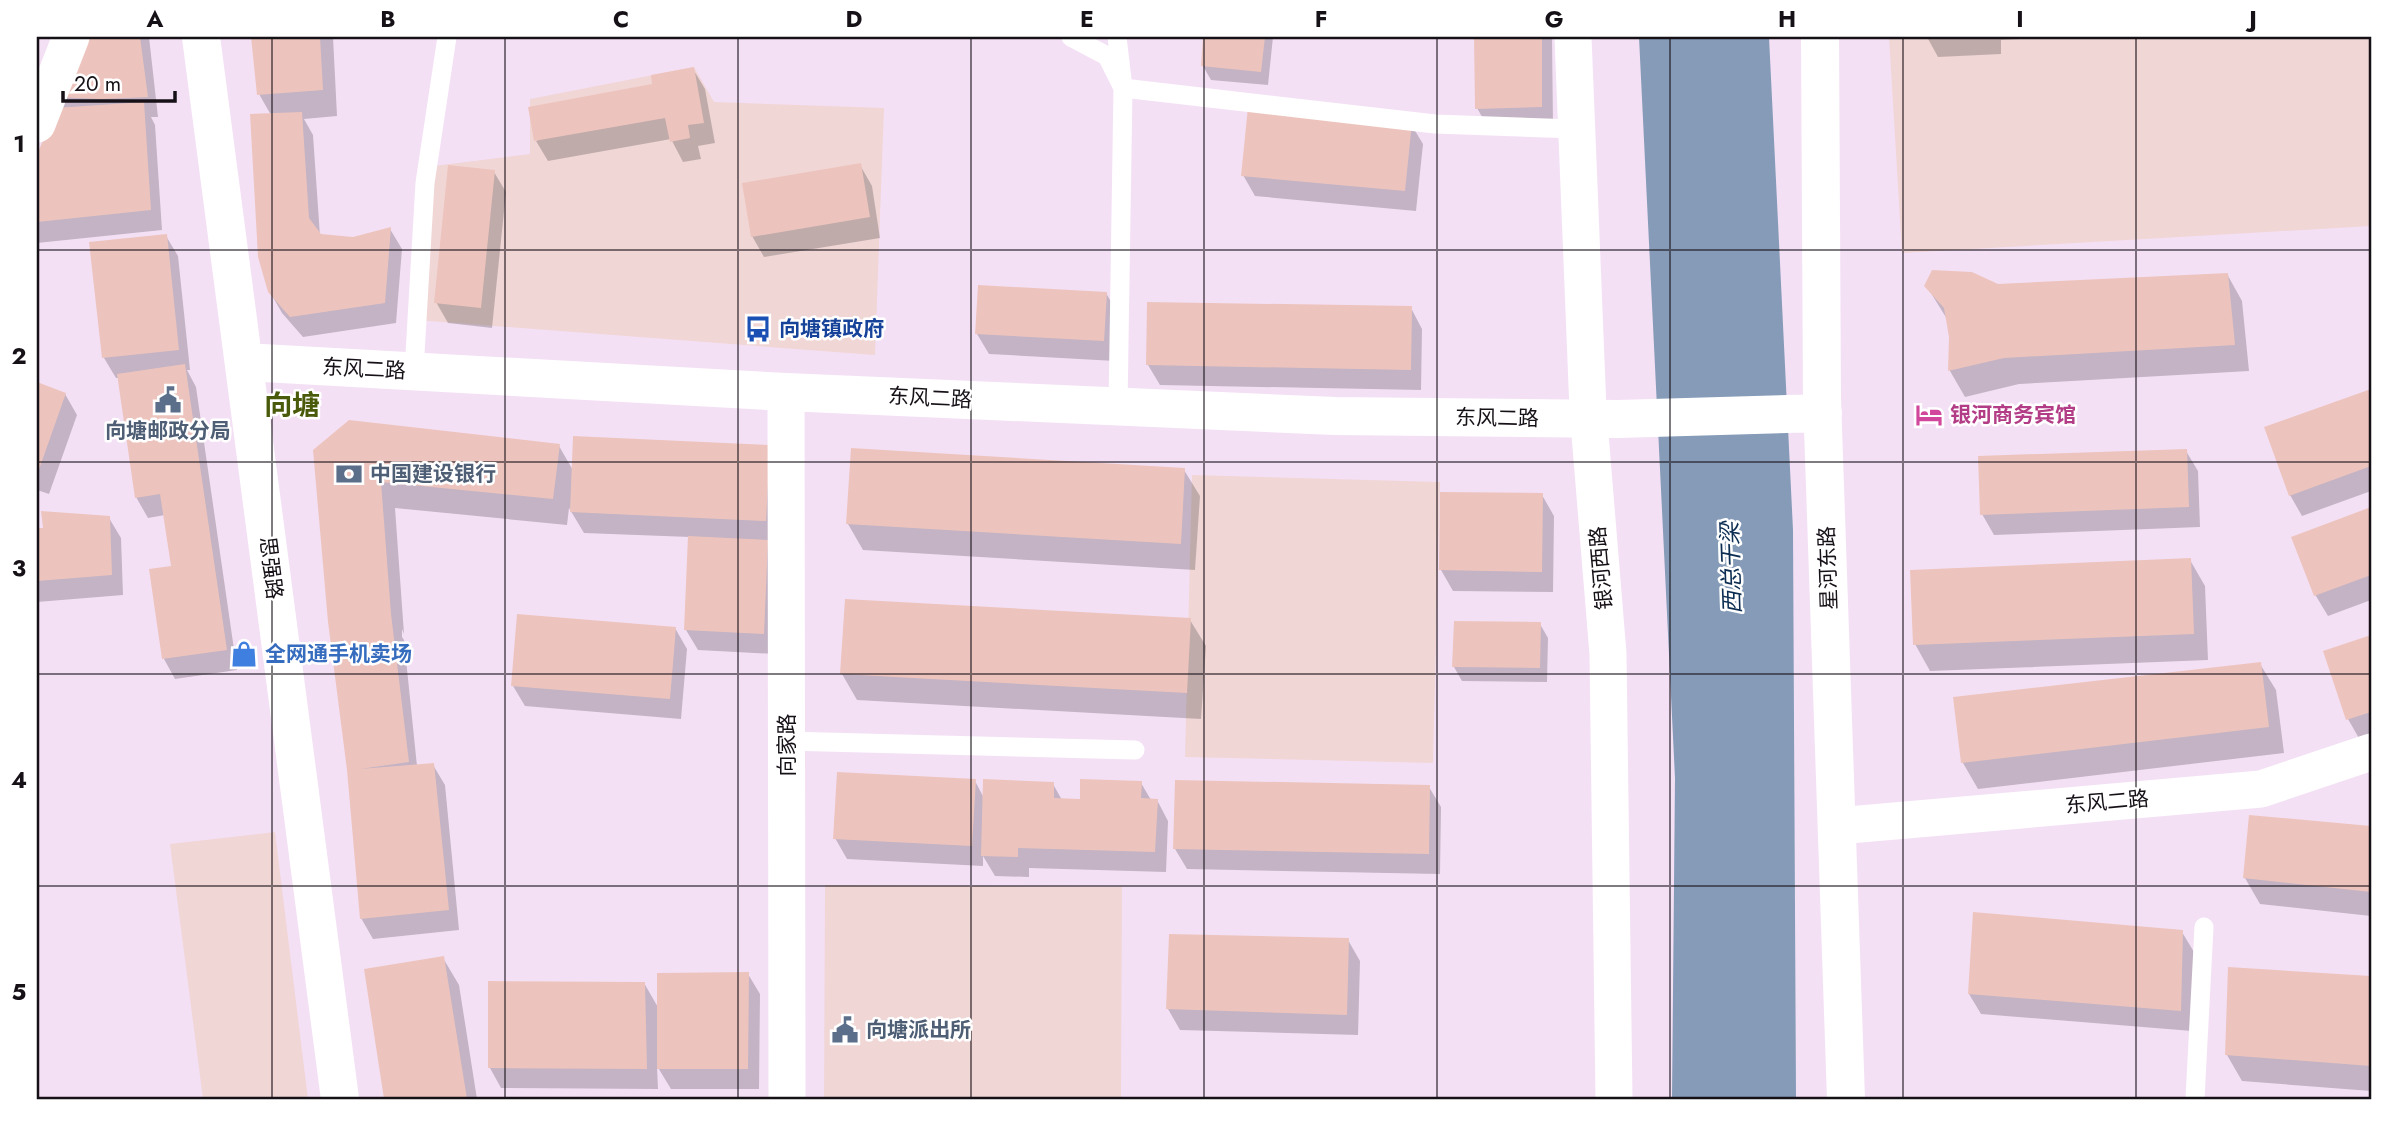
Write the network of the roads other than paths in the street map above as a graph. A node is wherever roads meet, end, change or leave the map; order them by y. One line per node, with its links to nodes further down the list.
1 (71, 37): 9 (street)
2 (201, 37): 11 (street, 思强路)
3 (447, 37): 12 (lane)
4 (1071, 37): 8 (lane)
5 (1117, 37): 8 (lane)
6 (1573, 37): 10 (street, 银河西路)
7 (1820, 37): 15 (street, 星河东路)
8 (1123, 88): 10 (lane); 14 (lane)
9 (37, 124)
10 (1576, 129): 16 (street, 银河西路)
11 (244, 362): 12 (street, 东风二路); 22 (street, 思强路)
12 (414, 371): 13 (street, 东风二路)
13 (786, 392): 14 (street, 东风二路); 17 (street, 向家路)
14 (1118, 406): 16 (street, 东风二路)
15 (1809, 414): 16 (street, 东风二路); 20 (street, 星河东路)
16 (1603, 419): 24 (street, 银河西路)
17 (786, 741): 18 (lane); 23 (street, 向家路)
18 (1135, 750)
19 (2371, 751): 20 (street, 东风二路)
20 (1837, 826): 25 (street, 星河东路)
21 (2204, 927): 26 (lane)
22 (340, 1099)
23 (787, 1099)
24 (1614, 1099)
25 (1846, 1099)
26 (2194, 1099)

